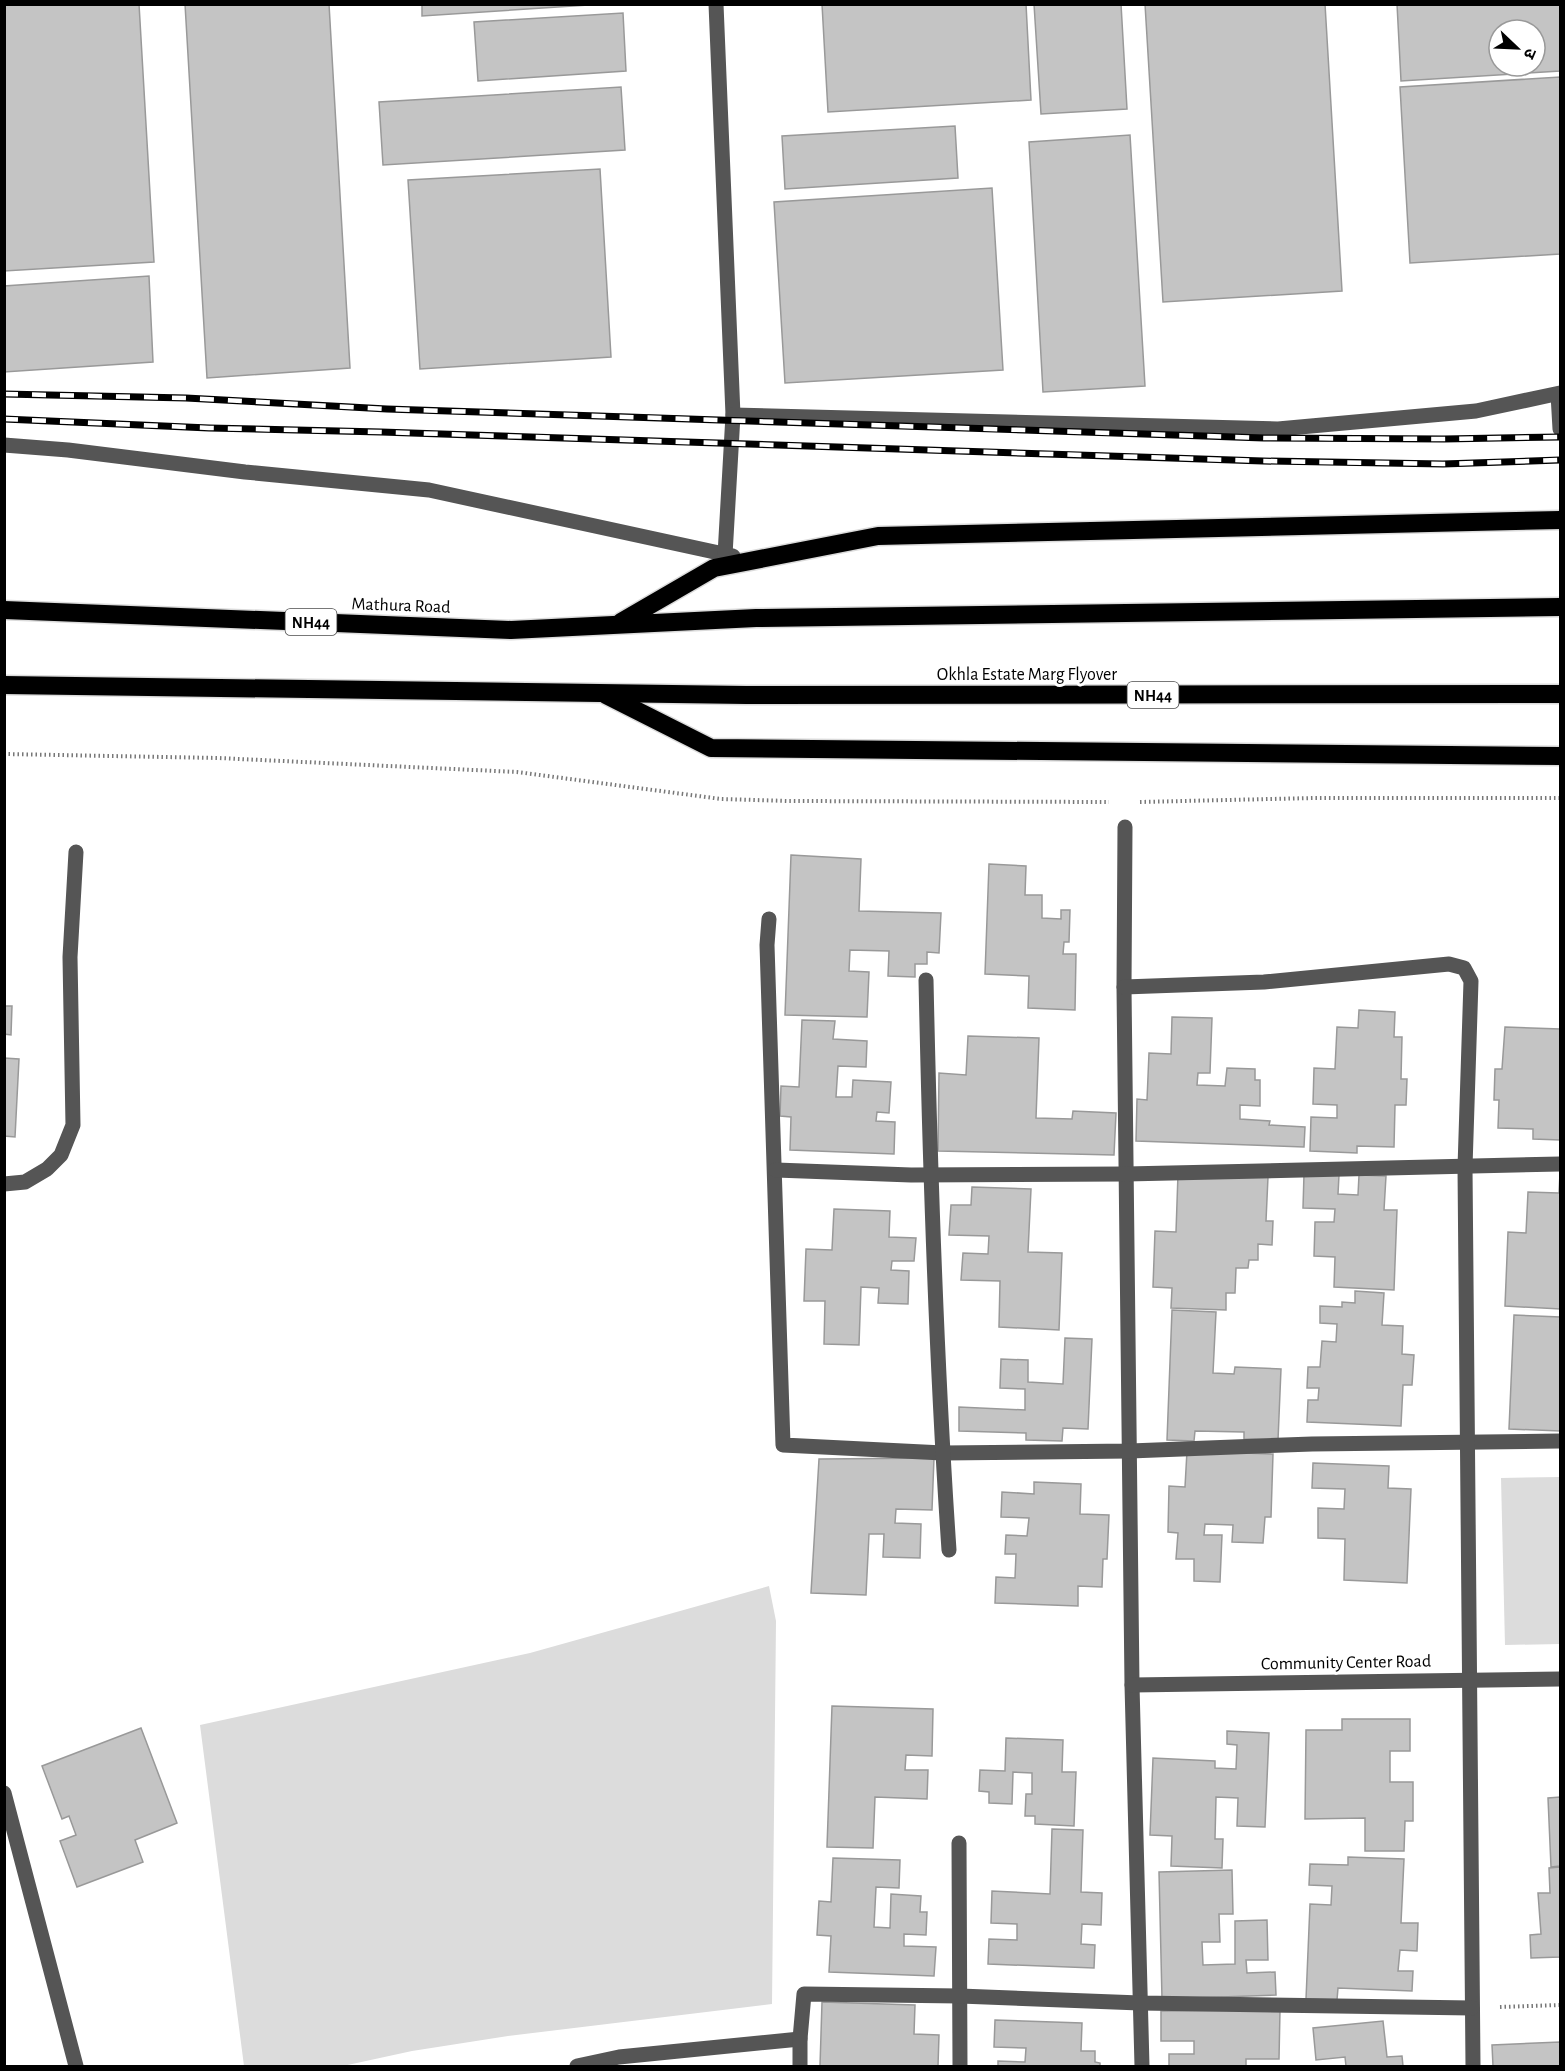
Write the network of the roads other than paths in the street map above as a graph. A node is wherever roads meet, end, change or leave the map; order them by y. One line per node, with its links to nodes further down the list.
1 (716, 4): 3 (street)
2 (1559, 393): 3 (street); 4 (street)
3 (733, 415): 7 (street)
4 (1560, 429)
5 (4, 445): 7 (street)
6 (1560, 520): 8 (highway)
7 (724, 555): 8 (street)
8 (754, 561): 11 (highway)
9 (1560, 607): 11 (highway, NH44)
10 (4, 610): 11 (highway, Mathura Road / NH44)
11 (616, 624)
12 (4, 685): 13 (highway, NH44)
13 (602, 693): 14 (highway, Okhla Estate Marg Flyover / NH44); 15 (highway)
14 (1560, 694)
15 (1560, 756)
16 (1125, 827): 20 (street)
17 (76, 852): 26 (street)
18 (769, 919): 23 (street)
19 (926, 980): 25 (street)
20 (1124, 987): 22 (street); 24 (street)
21 (1560, 1164): 22 (street)
22 (1465, 1167): 24 (street); 28 (street)
23 (776, 1170): 25 (street); 30 (street)
24 (1126, 1174): 25 (street); 29 (street)
25 (930, 1175): 30 (street)
26 (4, 1184)
27 (1560, 1441): 28 (street)
28 (1468, 1443): 29 (street); 33 (street)
29 (1130, 1451): 30 (street); 34 (street)
30 (943, 1453): 31 (street)
31 (949, 1550)
32 (1560, 1679): 33 (street, Community Center Road)
33 (1471, 1680): 34 (street, Community Center Road); 39 (street)
34 (1132, 1685): 38 (street)
35 (4, 1793): 41 (street)
36 (959, 1843): 37 (street)
37 (960, 1996): 38 (street); 40 (street); 44 (street)
38 (1140, 2003): 39 (street); 45 (street)
39 (1473, 2008): 46 (street)
40 (800, 2039): 42 (street); 43 (street)
41 (75, 2067)
42 (577, 2067)
43 (800, 2067)
44 (960, 2067)
45 (1142, 2067)
46 (1473, 2067)

